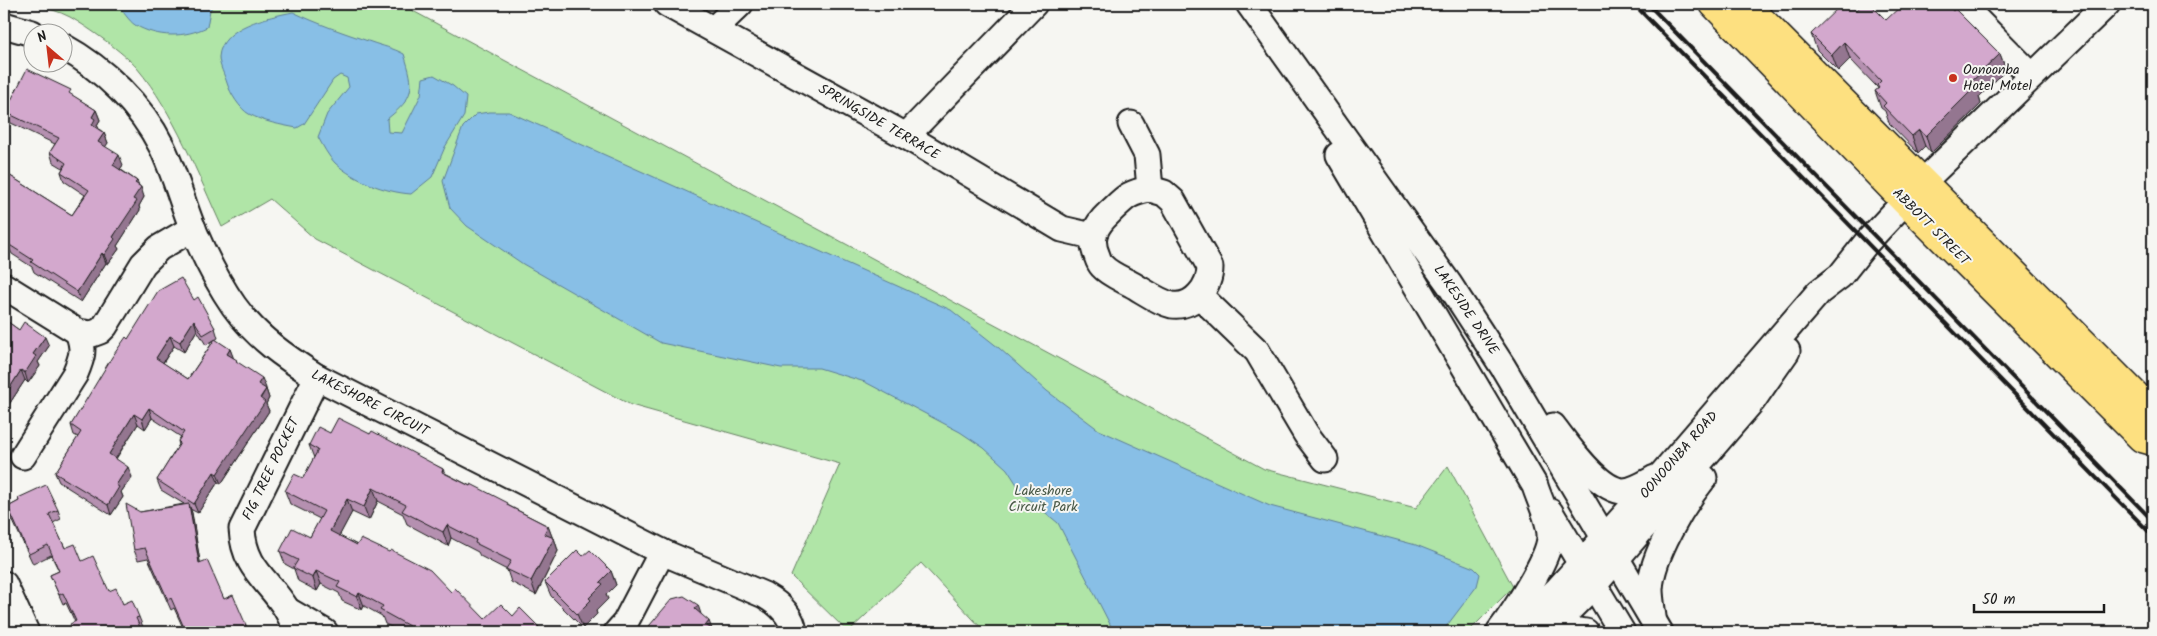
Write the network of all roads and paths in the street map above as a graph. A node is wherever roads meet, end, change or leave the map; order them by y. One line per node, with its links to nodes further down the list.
1 (667, 4): 10 (street, SPRINGSIDE TERRACE)
2 (740, 4): 10 (street)
3 (1034, 4): 15 (street)
4 (1248, 4): 25 (street, LAKESIDE DRIVE); 33 (street, LAKESIDE DRIVE)
5 (1714, 4): 18 (main road, ABBOTT STREET)
6 (1746, 4): 16 (main road, ABBOTT STREET)
7 (1961, 4): 13 (street)
8 (2107, 4): 13 (street, OONOONBA ROAD)
9 (4, 25): 11 (street)
10 (714, 29): 15 (street, SPRINGSIDE TERRACE)
11 (22, 30)
12 (72, 52): 19 (street, LAKESHORE CIRCUIT)
13 (2032, 76): 16 (street, OONOONBA ROAD)
14 (1131, 124): 17 (street)
15 (906, 136): 20 (street, SPRINGSIDE TERRACE)
16 (1924, 181): 18 (street, OONOONBA ROAD); 28 (main road, ABBOTT STREET)
17 (1150, 190): 20 (street); 23 (street)
18 (1905, 201): 21 (street, OONOONBA ROAD); 29 (main road, ABBOTT STREET)
19 (193, 228): 24 (street); 26 (street, LAKESHORE CIRCUIT)
20 (1092, 236): 23 (street)
21 (1840, 276): 27 (street, OONOONBA ROAD); 32 (street, OONOONBA ROAD)
22 (4, 286): 24 (street)
23 (1199, 295): 31 (street)
24 (78, 332): 30 (street)
25 (1503, 367): 32 (street); 34 (street, LAKESIDE DRIVE)
26 (317, 377): 35 (street, LAKESHORE CIRCUIT); 39 (street, FIG TREE POCKET)
27 (1753, 400): 34 (street, OONOONBA ROAD); 40 (street)
28 (2153, 413)
29 (2153, 441)
30 (23, 456)
31 (1325, 459)
32 (1662, 474): 34 (street, OONOONBA ROAD)
33 (1535, 486): 36 (street, LAKESIDE DRIVE); 45 (street, LAKESIDE DRIVE)
34 (1611, 548): 36 (street, OONOONBA ROAD); 38 (street, OONOONBA ROAD); 40 (street, LAKESIDE DRIVE)
35 (662, 552): 43 (street); 44 (street, LAKESHORE CIRCUIT)
36 (1582, 564): 38 (street, LAKESIDE DRIVE); 46 (street, OONOONBA ROAD)
37 (4, 584): 41 (street)
38 (1594, 585): 47 (street, OONOONBA ROAD); 50 (street, LAKESIDE DRIVE)
39 (292, 621): 42 (street, FIG TREE POCKET)
40 (1657, 627)
41 (26, 632)
42 (325, 632)
43 (617, 632)
44 (794, 632)
45 (1499, 632)
46 (1514, 632)
47 (1547, 632)
48 (1563, 632): 49 (street)
49 (1586, 632)
50 (1622, 632)

